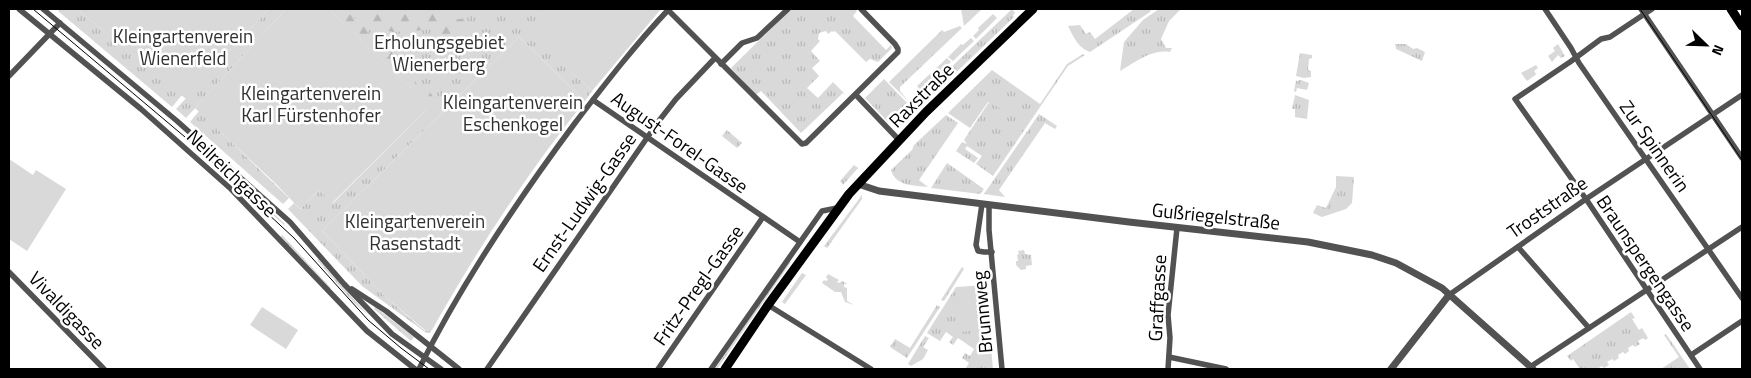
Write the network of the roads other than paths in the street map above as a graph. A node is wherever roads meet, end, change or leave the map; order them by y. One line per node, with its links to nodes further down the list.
1 (19, 9): 13 (street, Neilreichgasse)
2 (43, 9): 11 (street, Neilreichgasse)
3 (668, 9): 14 (street); 20 (street)
4 (788, 9): 16 (street)
5 (861, 9): 18 (street)
6 (1033, 9): 23 (main road, Raxstraße)
7 (1545, 9): 15 (street, Zur Spinnerin)
8 (1652, 9): 10 (street)
9 (1731, 9): 12 (main road)
10 (1643, 11): 15 (street); 21 (street)
11 (60, 23): 13 (street); 38 (street, Neilreichgasse)
12 (1742, 26)
13 (50, 34): 17 (street); 51 (street, Neilreichgasse)
14 (715, 58): 16 (street); 22 (street, Ernst-Ludwig-Gasse)
15 (1576, 58): 25 (street, Zur Spinnerin); 27 (street, Braunspergengasse)
16 (721, 64): 18 (street)
17 (9, 76)
18 (856, 95): 23 (street)
19 (1742, 95): 21 (street, Troststraße)
20 (593, 100): 22 (street, August-Forel-Gasse); 45 (street)
21 (1713, 114): 24 (street); 25 (street, Troststraße)
22 (647, 137): 30 (street, August-Forel-Gasse); 55 (street, Ernst-Ludwig-Gasse)
23 (899, 140): 26 (main road, Raxstraße)
24 (1742, 158)
25 (1647, 159): 27 (street, Troststraße); 35 (street, Zur Spinnerin)
26 (858, 184): 28 (street, Gußriegelstraße); 29 (main road, Raxstraße)
27 (1586, 199): 34 (street, Troststraße); 39 (street, Braunspergengasse)
28 (986, 204): 32 (street, Gußriegelstraße); 36 (street, Brunnweg); 36 (street, Brunnweg)
29 (837, 208): 33 (street, Raxstraße); 42 (main road, Raxstraße)
30 (763, 217): 33 (street, August-Forel-Gasse); 56 (street, Fritz-Pregl-Gasse)
31 (1742, 227): 35 (street)
32 (1177, 228): 40 (street, Gußriegelstraße); 47 (street, Graffgasse)
33 (800, 242): 57 (street, Raxstraße)
34 (1518, 247): 40 (street, Troststraße); 44 (street)
35 (1707, 250): 39 (street); 41 (street, Zur Spinnerin)
36 (992, 252): 60 (street, Brunnweg)
37 (9, 272): 50 (street, Vivaldigasse)
38 (344, 284): 45 (street, Neilreichgasse); 48 (street, Neilreichgasse)
39 (1647, 291): 44 (street); 46 (street, Braunspergengasse)
40 (1449, 295): 49 (street, Gußriegelstraße); 63 (street, Troststraße)
41 (1742, 298)
42 (768, 305): 58 (main road, Raxstraße); 59 (street)
43 (1742, 322): 46 (street)
44 (1589, 328): 49 (street)
45 (430, 346): 48 (street); 54 (street, Neilreichgasse)
46 (1691, 356): 64 (street, Braunspergengasse)
47 (1169, 357): 61 (street, Graffgasse); 62 (street)
48 (424, 358): 52 (street); 53 (street, Neilreichgasse)
49 (1532, 368)
50 (104, 369)
51 (415, 369)
52 (419, 369)
53 (441, 369)
54 (460, 369)
55 (487, 369)
56 (658, 369)
57 (711, 369)
58 (725, 369)
59 (871, 369)
60 (1002, 369)
61 (1168, 369)
62 (1226, 369)
63 (1391, 369)
64 (1700, 369)

